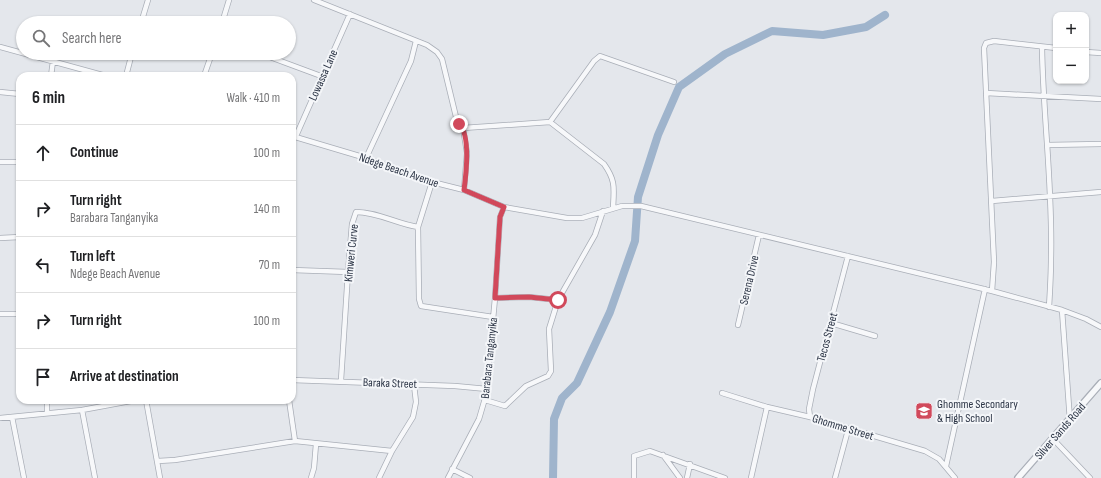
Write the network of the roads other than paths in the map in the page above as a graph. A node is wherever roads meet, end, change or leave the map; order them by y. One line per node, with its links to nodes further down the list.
1 (148, 0): 5 (street)
2 (229, 0): 6 (street)
3 (314, 0): 4 (street)
4 (350, 14): 7 (street); 23 (street, Lowassa Lane)
5 (143, 16)
6 (224, 16)
7 (416, 41): 31 (street); 36 (street)
8 (0, 47): 11 (street)
9 (1042, 47): 10 (street); 26 (street); 28 (street)
10 (1053, 48)
11 (16, 52)
12 (1089, 52): 13 (street)
13 (1101, 53)
14 (46, 60): 18 (street)
15 (130, 60): 21 (street)
16 (210, 60): 22 (street)
17 (278, 60): 23 (street)
18 (53, 62): 19 (street); 20 (street)
19 (52, 72)
20 (91, 72)
21 (127, 72)
22 (205, 72)
23 (321, 76): 32 (street, Lowassa Lane)
24 (674, 82): 30 (street)
25 (0, 92): 27 (street)
26 (986, 93): 28 (street); 43 (street)
27 (16, 94)
28 (1043, 96): 29 (street); 35 (street)
29 (1101, 99)
30 (550, 122): 31 (street); 45 (street)
31 (463, 128): 40 (street)
32 (296, 132)
33 (296, 137): 36 (street, Ndege Beach Avenue)
34 (1101, 144): 35 (street)
35 (1047, 145): 42 (street)
36 (366, 158): 39 (street, Ndege Beach Avenue)
37 (0, 162): 38 (street)
38 (16, 162)
39 (432, 182): 40 (street, Ndege Beach Avenue); 47 (street)
40 (464, 190): 44 (street, Ndege Beach Avenue)
41 (1101, 192): 42 (street)
42 (1049, 198): 43 (street); 58 (street)
43 (992, 201): 55 (street)
44 (504, 207): 46 (street, Ndege Beach Avenue); 56 (street, Barabara Tanganyika)
45 (612, 208): 46 (street, Ndege Beach Avenue); 48 (street, Ndege Beach Avenue)
46 (603, 211): 57 (street)
47 (418, 227): 53 (street, Kimweri Curve); 62 (street)
48 (759, 235): 51 (street, Ndege Beach Avenue); 64 (street, Serena Drive)
49 (16, 237): 50 (street)
50 (0, 238)
51 (848, 256): 54 (street, Ndege Beach Avenue); 63 (street, Tecos Street)
52 (296, 270): 53 (street)
53 (348, 272): 68 (street, Kimweri Curve)
54 (985, 289): 55 (street, Ndege Beach Avenue); 93 (street)
55 (992, 291): 58 (street, Ndege Beach Avenue)
56 (495, 298): 57 (street); 62 (street, Barabara Tanganyika)
57 (558, 300): 73 (street)
58 (1049, 307): 59 (street, Ndege Beach Avenue)
59 (1062, 310): 65 (street, Ndege Beach Avenue); 84 (street)
60 (0, 314): 61 (street)
61 (16, 314)
62 (493, 317): 71 (street, Barabara Tanganyika)
63 (831, 323): 66 (street); 82 (street, Tecos Street)
64 (738, 325)
65 (1101, 327)
66 (875, 336)
67 (296, 380): 68 (street, Baraka Street)
68 (341, 380): 70 (street, Baraka Street)
69 (1101, 383): 84 (street, Silver Sands Road)
70 (414, 385): 71 (street, Baraka Street); 89 (street)
71 (487, 389): 73 (street, Barabara Tanganyika)
72 (722, 393): 78 (street, Ghomme Street)
73 (485, 400): 94 (street, Barabara Tanganyika)
74 (47, 404): 80 (street)
75 (108, 404): 79 (street)
76 (147, 404): 91 (street)
77 (289, 404): 87 (street)
78 (767, 407): 82 (street, Ghomme Street); 106 (street)
79 (82, 410): 80 (street); 96 (street)
80 (47, 413): 81 (street)
81 (12, 417): 83 (street); 95 (street)
82 (810, 417): 85 (street, Ghomme Street)
83 (0, 418)
84 (1070, 421): 86 (street, Silver Sands Road)
85 (848, 430): 93 (street, Ghomme Street); 107 (street)
86 (1053, 439): 109 (street, Silver Sands Road); 110 (street)
87 (295, 441): 88 (street); 91 (street)
88 (316, 444): 89 (street); 98 (street)
89 (392, 450): 99 (street)
90 (663, 455): 92 (street); 102 (street); 103 (street)
91 (158, 461): 97 (street)
92 (690, 464): 104 (street); 105 (street)
93 (946, 466): 108 (street, Ghomme Street)
94 (452, 470): 100 (street, Barabara Tanganyika); 101 (street)
95 (24, 478)
96 (95, 478)
97 (160, 478)
98 (311, 478)
99 (379, 478)
100 (448, 478)
101 (470, 478)
102 (634, 478)
103 (680, 478)
104 (687, 478)
105 (725, 478)
106 (751, 478)
107 (835, 478)
108 (955, 478)
109 (1018, 478)
110 (1090, 478)

